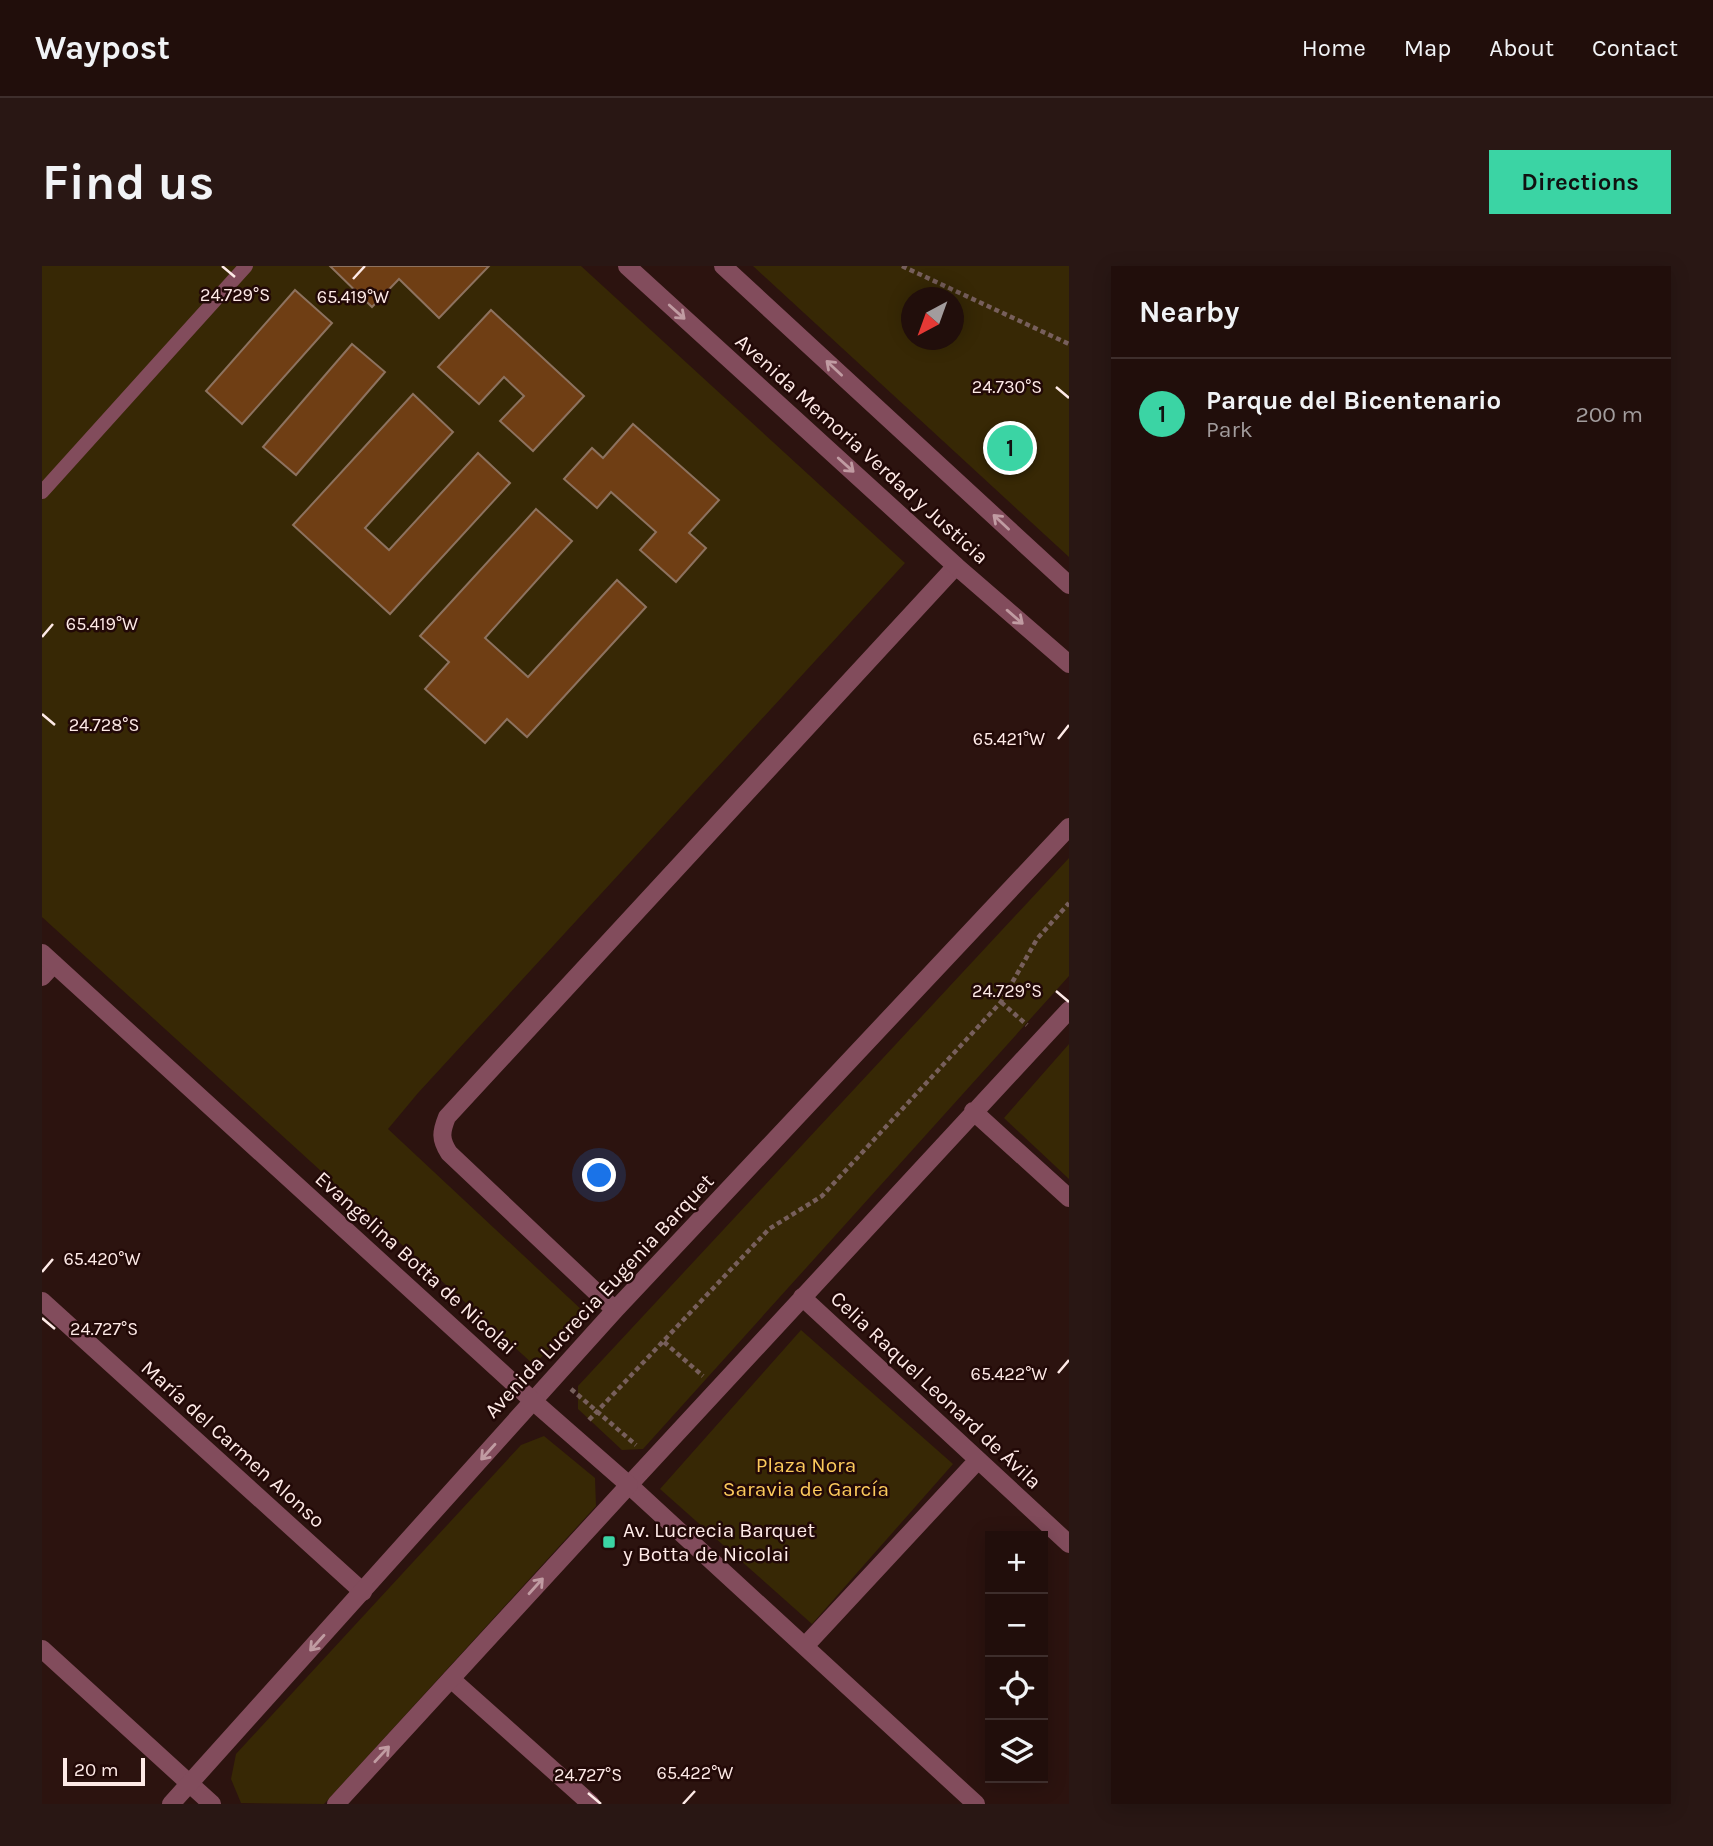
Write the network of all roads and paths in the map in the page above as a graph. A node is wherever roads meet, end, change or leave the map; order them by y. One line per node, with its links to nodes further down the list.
1 (246, 266): 6 (lane)
2 (627, 266): 7 (street, Avenida Memoria Verdad y Justicia, one-way to 7)
3 (723, 266): 8 (street, Avenida Memoria Verdad y Justicia, one-way to 3)
4 (902, 266): 5 (path)
5 (1069, 344)
6 (42, 492)
7 (956, 566): 9 (street, Avenida Memoria Verdad y Justicia, one-way to 9); 20 (street)
8 (1069, 585)
9 (1069, 664)
10 (1069, 827): 20 (street, Avenida Lucrecia Eugenia Barquet)
11 (1069, 903): 13 (path)
12 (46, 965): 24 (street, Evangelina Botta de Nicolai)
13 (1001, 1002): 15 (path); 21 (path)
14 (1069, 1010): 15 (street)
15 (1042, 1038): 16 (street)
16 (973, 1111): 17 (street); 18 (street)
17 (1069, 1198)
18 (802, 1297): 23 (street); 28 (street, Celia Raquel Leonard de Ávila)
19 (42, 1301): 31 (street, María del Carmen Alonso)
20 (615, 1310): 22 (street, Avenida Lucrecia Eugenia Barquet)
21 (664, 1342): 23 (path); 25 (path)
22 (555, 1376): 24 (street, Avenida Lucrecia Eugenia Barquet); 25 (path)
23 (717, 1389): 27 (street)
24 (533, 1401): 26 (street, Evangelina Botta de Nicolai); 31 (street, Avenida Lucrecia Eugenia Barquet, one-way to 31)
25 (597, 1412): 26 (path); 27 (path)
26 (574, 1437): 29 (street, Evangelina Botta de Nicolai)
27 (653, 1459): 29 (street)
28 (978, 1460): 30 (street, Celia Raquel Leonard de Ávila); 32 (street)
29 (629, 1485): 32 (street, Evangelina Botta de Nicolai); 34 (street, one-way to 29)
30 (1069, 1544)
31 (362, 1592): 35 (street, Avenida Lucrecia Eugenia Barquet, one-way to 35)
32 (805, 1646): 40 (street, Evangelina Botta de Nicolai)
33 (42, 1649): 35 (street)
34 (451, 1679): 38 (street, one-way to 34); 39 (street)
35 (190, 1784): 36 (street, Avenida Lucrecia Eugenia Barquet); 37 (street)
36 (172, 1804)
37 (212, 1804)
38 (336, 1804)
39 (591, 1804)
40 (976, 1804)

